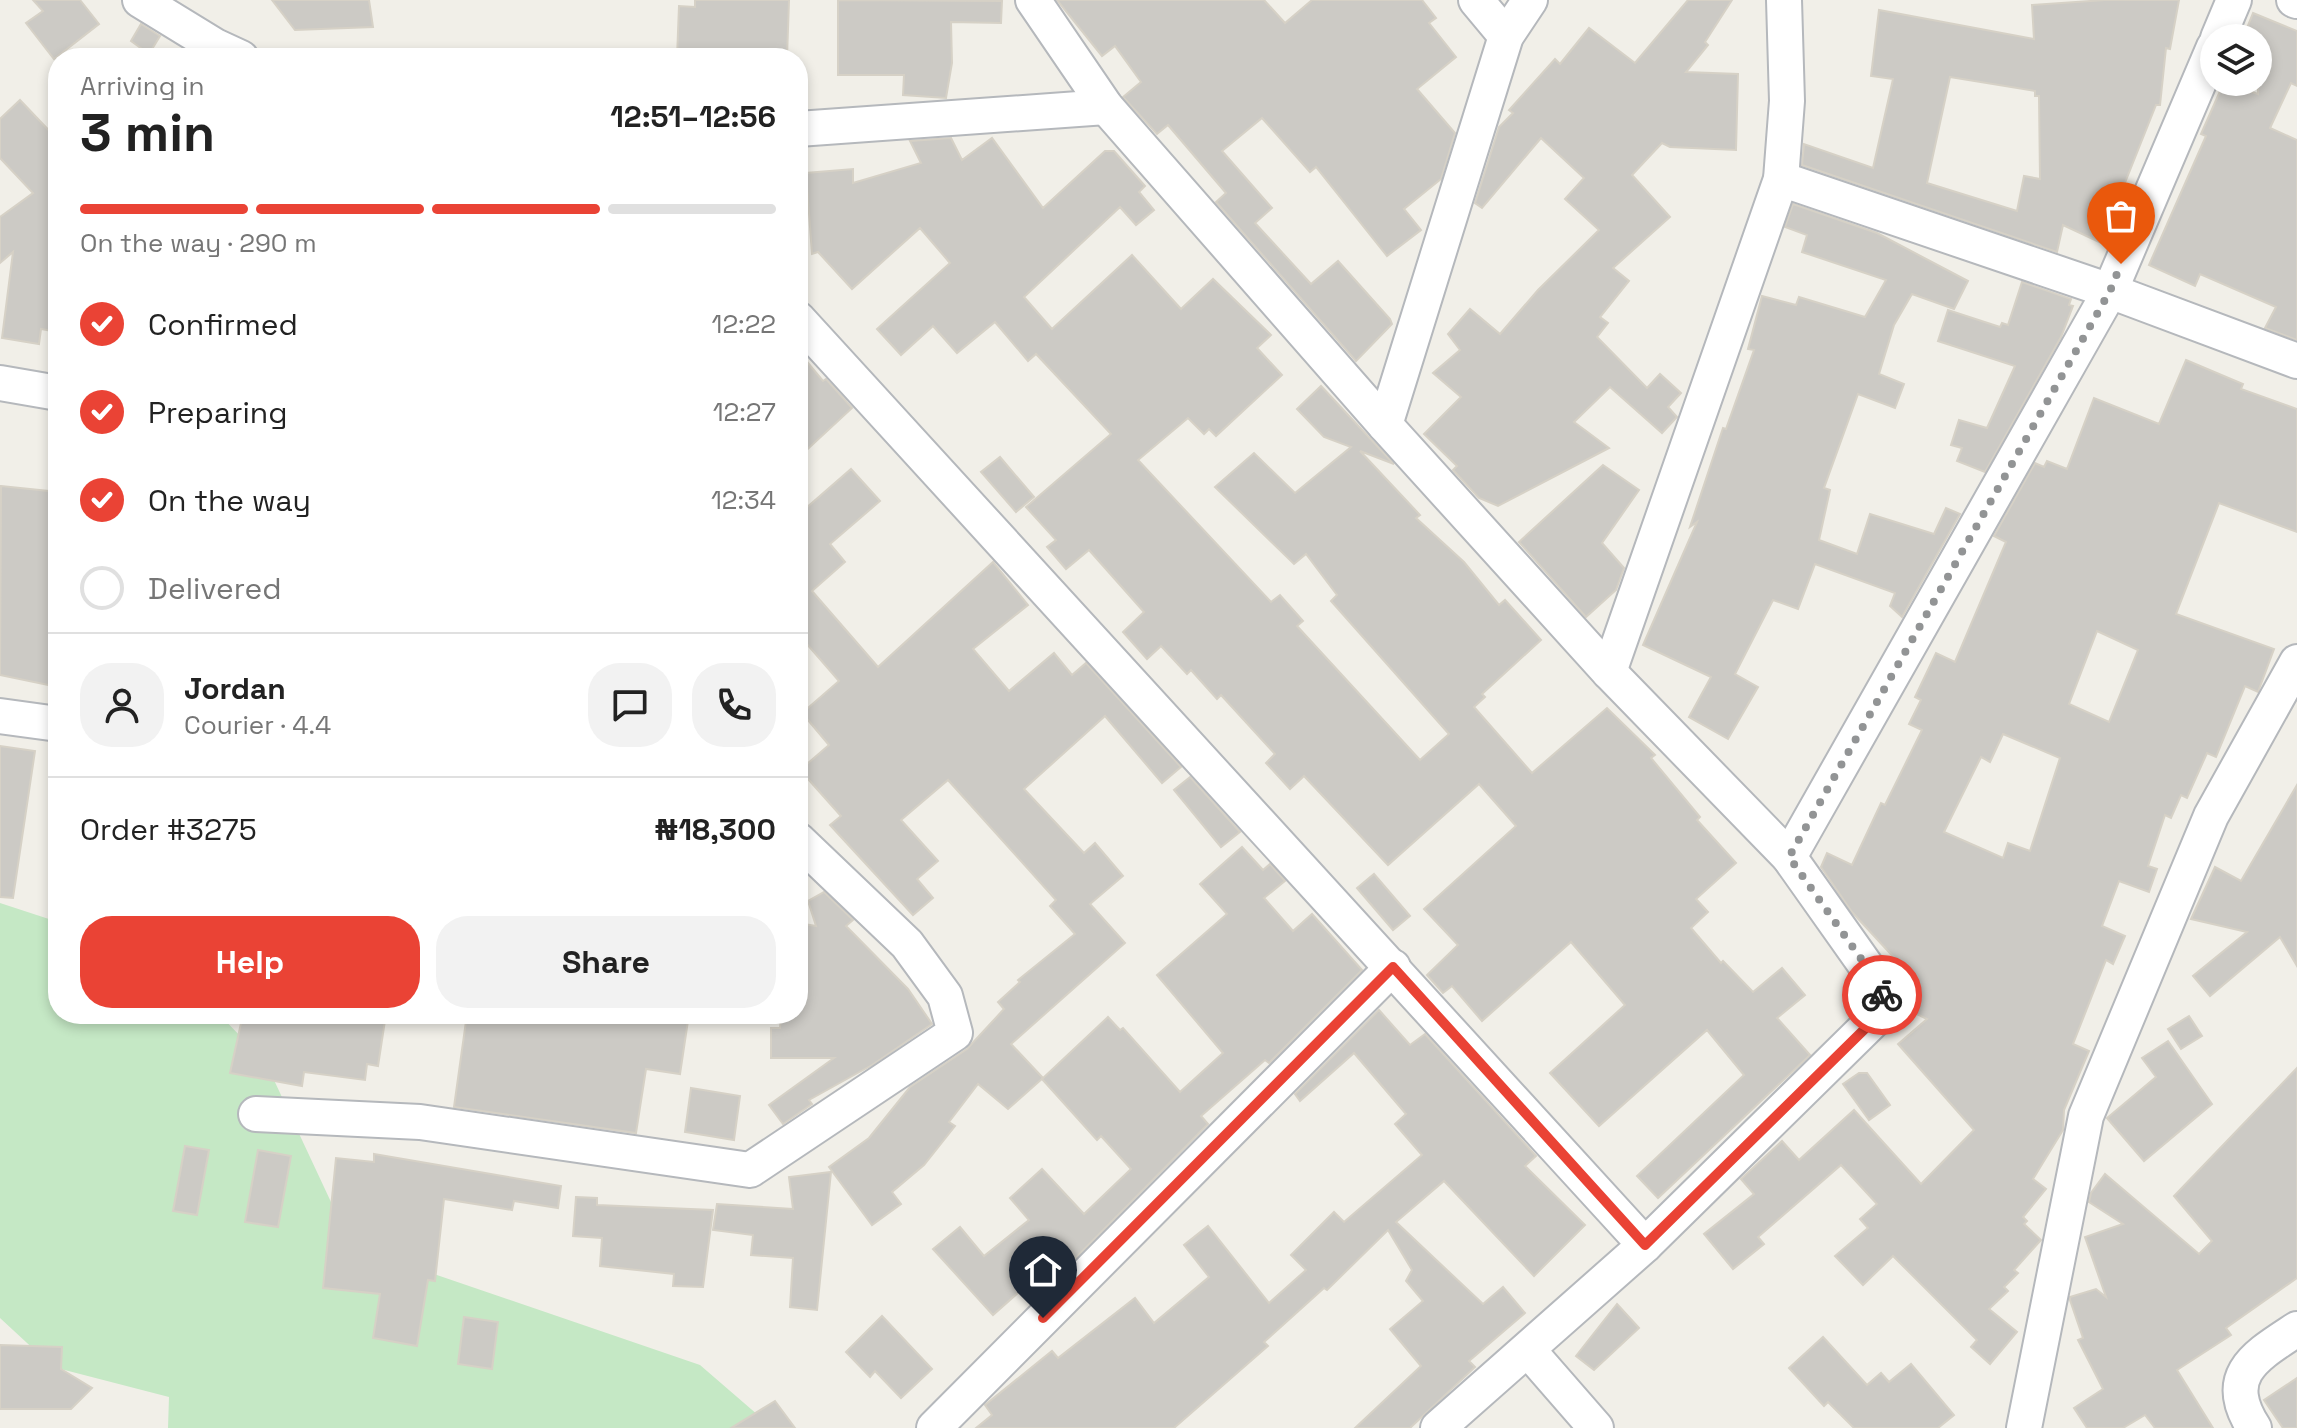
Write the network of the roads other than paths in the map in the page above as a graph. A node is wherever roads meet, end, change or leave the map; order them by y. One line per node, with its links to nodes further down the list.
1 (140, 0): 9 (street)
2 (1033, 0): 11 (street)
3 (1476, 0): 8 (street)
4 (1530, 0): 8 (street)
5 (1784, 0): 13 (street)
6 (2234, 0): 7 (street)
7 (2224, 24)
8 (1506, 36): 19 (street)
9 (219, 48)
10 (2200, 80): 14 (street)
11 (1106, 107): 12 (street); 19 (street)
12 (808, 128)
13 (1781, 179): 14 (street); 21 (street)
14 (2110, 291): 16 (street); 25 (street)
15 (808, 330): 26 (street)
16 (2297, 361)
17 (0, 383): 18 (street)
18 (48, 391)
19 (1385, 425): 21 (street)
20 (2297, 662): 34 (street)
21 (1609, 672): 25 (street)
22 (0, 716): 23 (street)
23 (48, 723)
24 (808, 850): 27 (street)
25 (1789, 857): 28 (street)
26 (1393, 967): 28 (street); 31 (street)
27 (256, 1114)
28 (1645, 1245): 30 (street)
29 (2297, 1329): 35 (street)
30 (1528, 1350): 32 (street); 33 (street)
31 (934, 1428)
32 (1438, 1428)
33 (1596, 1428)
34 (2024, 1428)
35 (2254, 1428)

